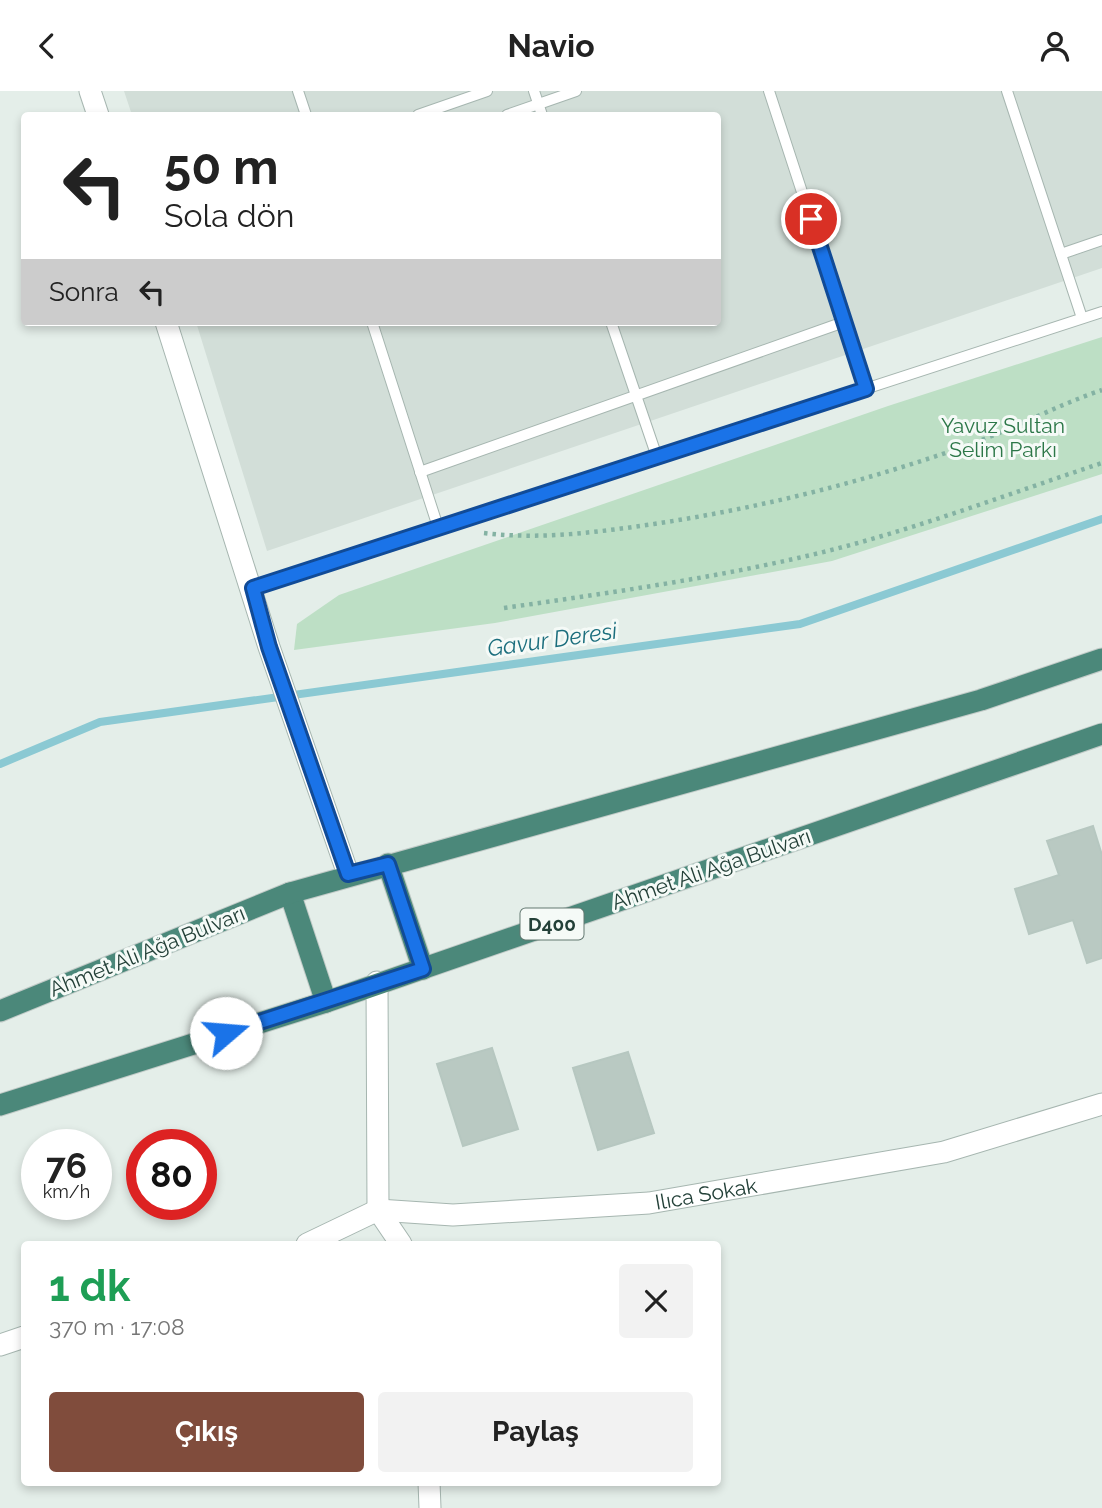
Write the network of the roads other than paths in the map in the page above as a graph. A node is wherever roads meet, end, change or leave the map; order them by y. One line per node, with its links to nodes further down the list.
1 (90, 91): 9 (street)
2 (298, 91): 10 (lane)
3 (487, 91): 11 (lane)
4 (534, 91): 8 (lane)
5 (576, 91): 8 (lane)
6 (769, 91): 16 (lane)
7 (1007, 91): 13 (lane)
8 (540, 110)
9 (97, 112)
10 (305, 112)
11 (427, 112)
12 (1102, 240): 13 (lane)
13 (1061, 254): 15 (lane)
14 (1102, 312): 15 (lane)
15 (1082, 318): 20 (lane)
16 (844, 321): 20 (lane); 21 (lane)
17 (167, 326): 25 (street)
18 (373, 326): 23 (lane)
19 (612, 326): 21 (lane)
20 (866, 389): 22 (lane)
21 (636, 395): 22 (lane); 23 (lane)
22 (657, 457): 24 (lane)
23 (420, 472): 24 (lane)
24 (438, 527): 25 (lane)
25 (253, 588): 29 (street)
26 (1102, 659): 28 (highway, Ahmet Ali Ağa Bulvarı)
27 (1102, 734): 31 (highway, Ahmet Ali Ağa Bulvarı / D400)
28 (388, 864): 29 (highway, Ahmet Ali Ağa Bulvarı); 31 (highway)
29 (348, 874): 30 (highway, Ahmet Ali Ağa Bulvarı)
30 (289, 893): 33 (highway); 34 (highway, Ahmet Ali Ağa Bulvarı)
31 (423, 969): 32 (highway, Ahmet Ali Ağa Bulvarı / D400)
32 (377, 982): 33 (highway, Ahmet Ali Ağa Bulvarı / D400); 37 (street)
33 (326, 1002): 36 (highway, Ahmet Ali Ağa Bulvarı / D400)
34 (0, 1011)
35 (1102, 1104): 37 (street, Ilıca Sokak)
36 (0, 1105)
37 (378, 1210): 38 (street); 39 (street)
38 (313, 1241)
39 (399, 1241)
40 (21, 1338): 41 (street)
41 (0, 1345)
42 (429, 1486): 43 (street)
43 (430, 1508)

